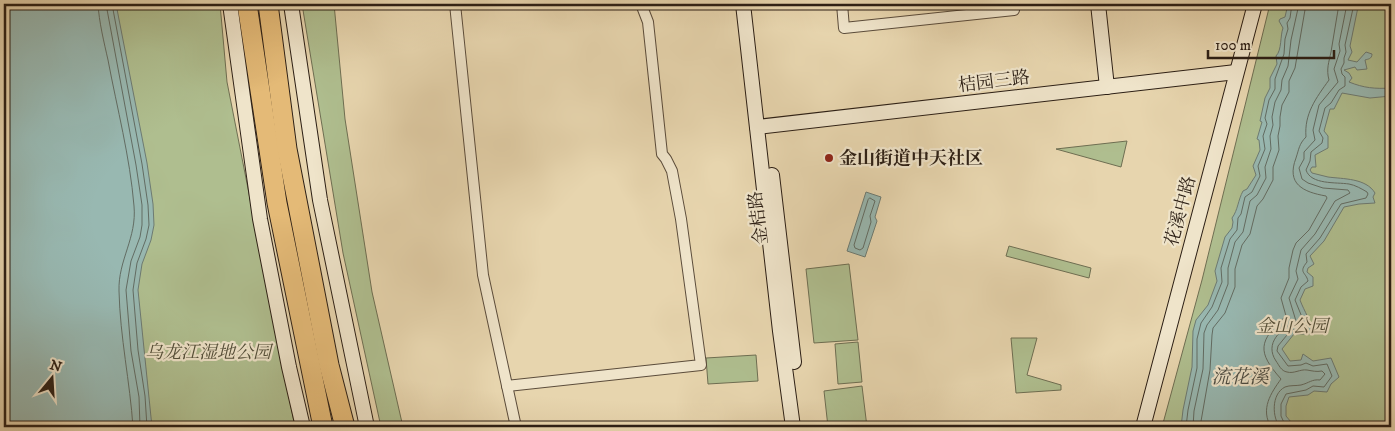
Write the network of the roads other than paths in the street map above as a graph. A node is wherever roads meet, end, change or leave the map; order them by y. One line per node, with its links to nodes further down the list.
1 (230, 4): 17 (main road)
2 (247, 4): 18 (highway)
3 (268, 4): 19 (highway)
4 (292, 4): 20 (main road)
5 (455, 4): 16 (street)
6 (641, 4): 16 (street)
7 (743, 4): 15 (main road)
8 (752, 4): 15 (main road, 金桔路)
9 (842, 4): 10 (street)
10 (1013, 4)
11 (1098, 4): 14 (main road)
12 (1254, 4): 13 (main road, 花溪中路)
13 (1236, 72): 14 (main road, 桔园三路); 24 (main road, 花溪中路)
14 (1107, 87): 15 (main road, 桔园三路)
15 (762, 126): 22 (main road); 23 (main road, 金桔路)
16 (507, 386): 21 (street)
17 (303, 427)
18 (323, 427)
19 (344, 427)
20 (367, 427)
21 (516, 427)
22 (793, 427)
23 (801, 427)
24 (1143, 427)

